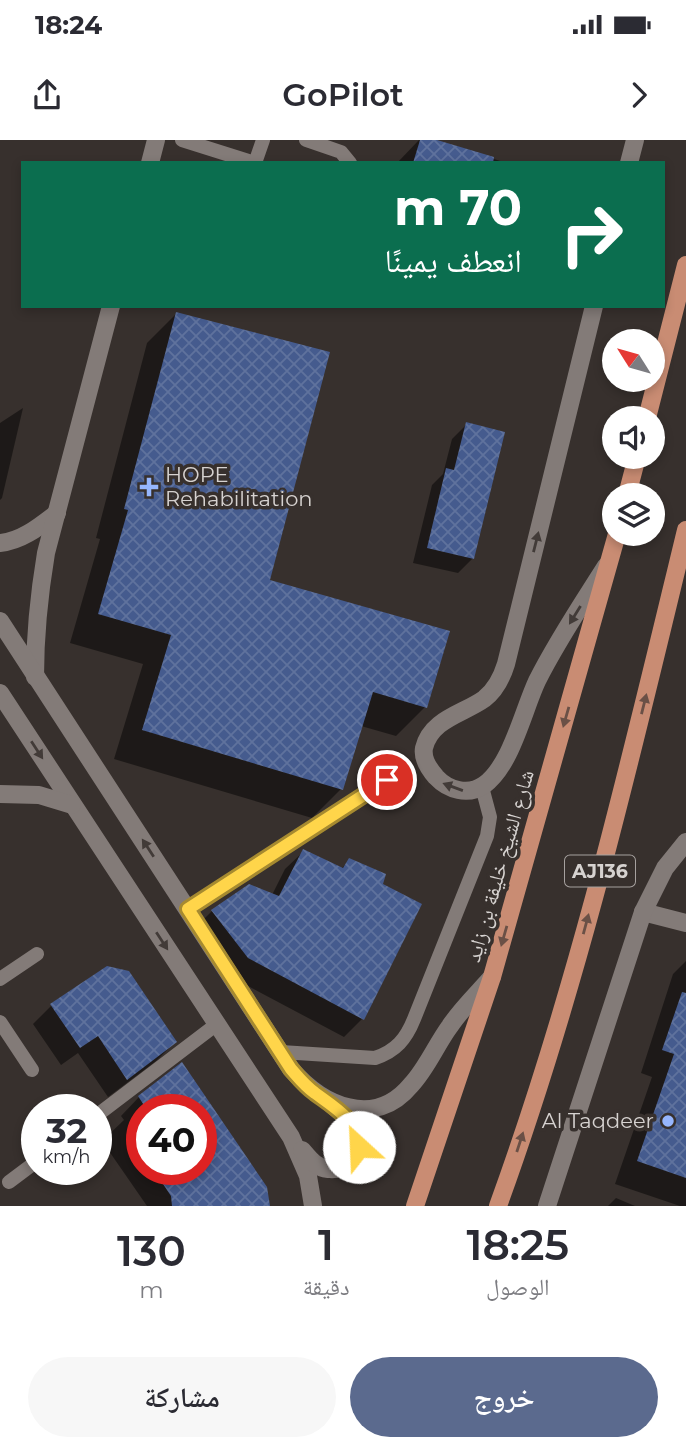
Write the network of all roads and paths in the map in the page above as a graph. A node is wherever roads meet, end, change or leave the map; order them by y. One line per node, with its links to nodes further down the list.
1 (156, 140): 6 (street)
2 (182, 140): 7 (lane)
3 (263, 140): 8 (lane)
4 (306, 140): 9 (lane)
5 (635, 140): 10 (street)
6 (151, 161)
7 (249, 161)
8 (256, 161)
9 (348, 161)
10 (630, 161)
11 (686, 265): 14 (main road)
12 (110, 308): 15 (street)
13 (594, 308): 25 (street, one-way to 13)
14 (650, 406)
15 (57, 513): 17 (street); 21 (street)
16 (686, 530): 46 (main road, AJ136, one-way to 16)
17 (0, 543)
18 (614, 546): 19 (main road, شارع الشيخ خليفة بن زايد)
19 (611, 557): 25 (street, one-way to 25); 33 (main road, شارع الشيخ خليفة بن زايد, one-way to 33)
20 (0, 621): 21 (street)
21 (35, 677): 29 (street, one-way to 21)
22 (0, 693): 23 (street)
23 (8, 717): 27 (street, one-way to 27)
24 (387, 780): 29 (lane)
25 (482, 787): 37 (lane)
26 (0, 793): 27 (street)
27 (72, 805): 36 (street, one-way to 36)
28 (686, 842): 30 (street)
29 (188, 909): 37 (street)
30 (642, 912): 31 (street); 47 (street)
31 (686, 923)
32 (37, 954): 34 (lane)
33 (492, 977): 39 (street); 45 (main road, شارع الشيخ خليفة بن زايد)
34 (0, 979)
35 (0, 1023): 38 (lane)
36 (217, 1024): 40 (lane); 41 (street)
37 (281, 1052): 39 (street)
38 (32, 1070)
39 (328, 1101): 41 (street)
40 (112, 1104)
41 (291, 1137): 44 (street)
42 (21, 1173): 43 (lane)
43 (9, 1182)
44 (313, 1206)
45 (415, 1206)
46 (498, 1206)
47 (547, 1206)

